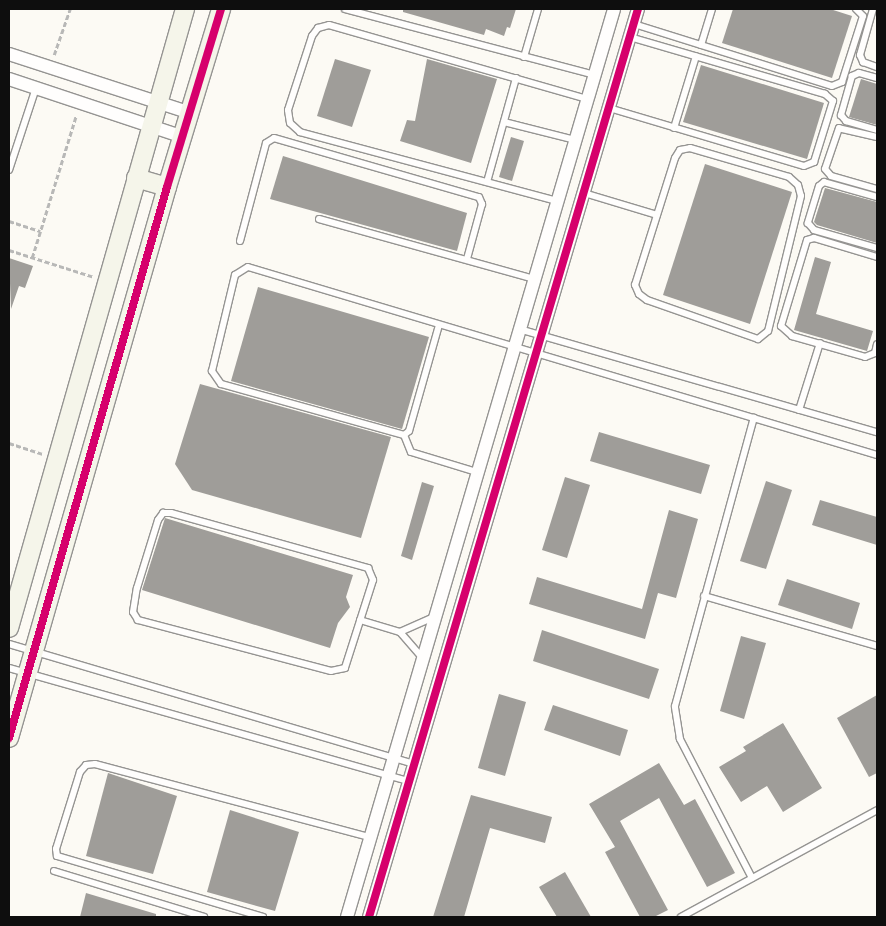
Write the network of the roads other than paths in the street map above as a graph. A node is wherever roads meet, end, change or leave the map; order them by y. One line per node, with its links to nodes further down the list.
1 (185, 9): 22 (street)
2 (221, 9): 24 (street)
3 (344, 9): 14 (lane)
4 (538, 9): 14 (lane)
5 (614, 9): 16 (street)
6 (638, 9): 10 (street)
7 (712, 9): 11 (lane)
8 (856, 9): 11 (lane)
9 (873, 9): 15 (lane)
10 (632, 30): 11 (lane); 13 (lane); 23 (street)
11 (701, 45)
12 (9, 54): 22 (street)
13 (696, 56): 27 (lane); 27 (lane)
14 (524, 57): 16 (lane)
15 (877, 67)
16 (594, 75): 21 (street)
17 (516, 78): 21 (lane); 25 (lane); 34 (lane)
18 (877, 78): 28 (lane)
19 (9, 79): 20 (street)
20 (36, 88): 26 (street); 32 (lane)
21 (587, 99): 31 (street)
22 (158, 103): 24 (street); 26 (street)
23 (609, 108): 27 (lane); 37 (street)
24 (191, 113): 29 (street)
25 (504, 122): 31 (lane); 34 (lane)
26 (151, 126): 29 (street); 33 (street)
27 (674, 128)
28 (877, 130)
29 (183, 136): 35 (street)
30 (877, 137): 36 (lane)
31 (575, 140): 39 (street)
32 (9, 168)
33 (136, 178): 35 (street); 63 (street)
34 (487, 182): 39 (lane)
35 (167, 187): 67 (street)
36 (877, 189)
37 (584, 193): 40 (lane); 49 (street)
38 (877, 197): 43 (lane)
39 (557, 201): 46 (street)
40 (657, 215): 40 (lane)
41 (319, 219): 45 (lane)
42 (240, 241): 45 (lane)
43 (877, 248)
44 (877, 256): 50 (lane)
45 (467, 259): 46 (lane)
46 (534, 279): 48 (street)
47 (439, 325): 52 (lane); 57 (lane); 57 (lane)
48 (519, 329): 49 (lane); 52 (street)
49 (542, 336): 53 (street); 54 (lane)
50 (820, 344): 51 (lane); 54 (lane)
51 (877, 344)
52 (513, 347): 53 (lane); 59 (street)
53 (537, 354): 55 (lane); 73 (street)
54 (799, 410): 56 (lane)
55 (754, 418): 58 (lane); 60 (lane)
56 (877, 432)
57 (404, 435): 59 (lane)
58 (877, 455)
59 (477, 472): 61 (street)
60 (704, 596): 66 (lane); 79 (lane)
61 (434, 617): 64 (lane); 68 (street)
62 (360, 620): 62 (lane); 64 (lane)
63 (9, 628)
64 (400, 632): 68 (lane)
65 (9, 644): 67 (lane)
66 (877, 646)
67 (34, 652): 70 (street); 72 (lane)
68 (423, 658): 72 (street)
69 (9, 668): 70 (lane)
70 (28, 673): 71 (street); 74 (lane)
71 (9, 738)
72 (394, 758): 73 (lane); 74 (street)
73 (415, 764): 75 (street)
74 (388, 776): 75 (lane); 77 (street)
75 (410, 782): 83 (street)
76 (877, 810): 79 (lane)
77 (370, 837): 81 (lane); 82 (street)
78 (54, 871): 80 (lane)
79 (752, 878): 84 (lane)
80 (204, 917)
81 (263, 917)
82 (347, 917)
83 (369, 917)
84 (681, 917)

